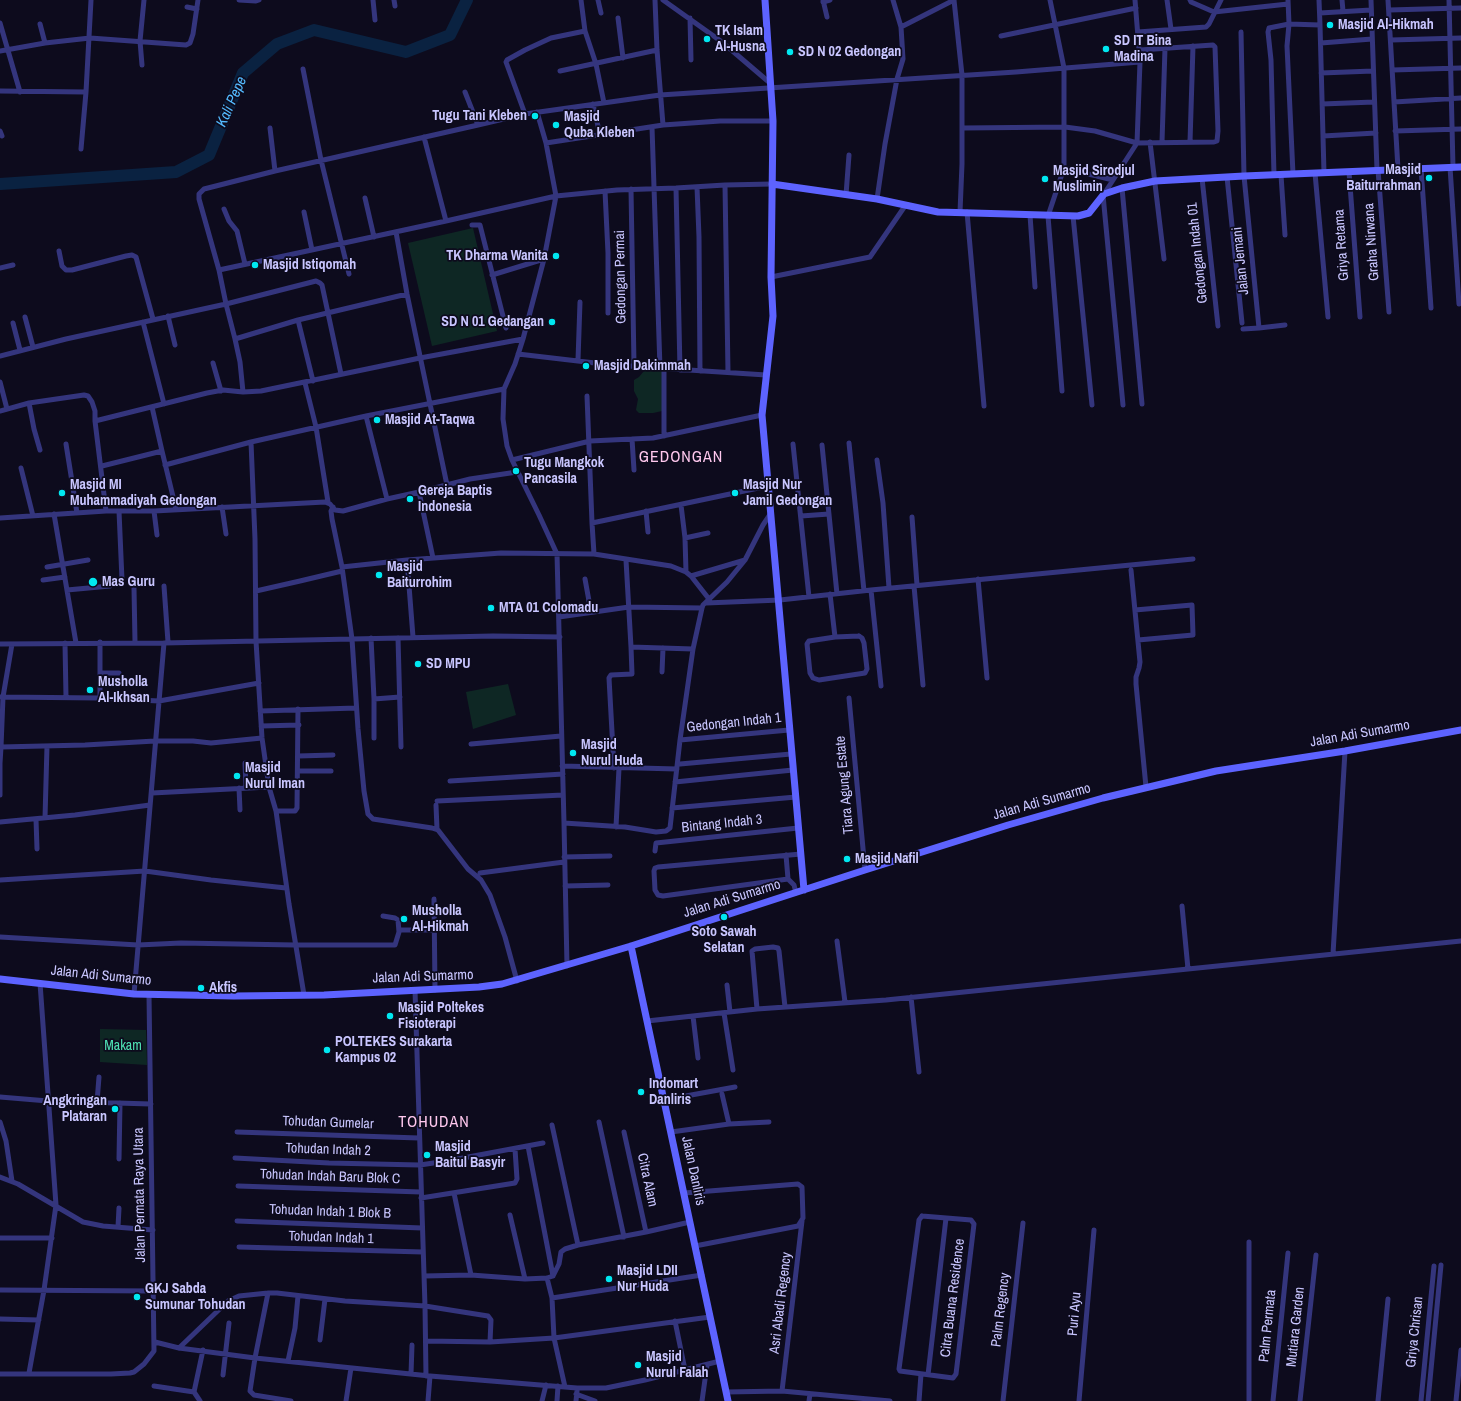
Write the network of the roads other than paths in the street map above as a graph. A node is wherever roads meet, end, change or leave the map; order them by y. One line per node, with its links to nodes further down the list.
1 (91, 0): 53 (street)
2 (144, 0): 58 (street)
3 (198, 0): 31 (street)
4 (239, 0): 5 (street)
5 (259, 0)
6 (373, 0): 41 (street)
7 (581, 0): 49 (street)
8 (598, 0): 36 (street)
9 (655, 0): 64 (street)
10 (663, 0): 40 (street)
11 (765, 0): 82 (street)
12 (830, 0): 25 (street)
13 (893, 0): 47 (street)
14 (954, 0): 47 (street); 80 (street)
15 (1050, 0): 44 (street)
16 (1135, 0): 28 (street)
17 (1167, 0): 48 (street)
18 (1190, 0): 34 (street)
19 (1221, 0): 34 (street)
20 (1319, 0): 37 (street)
21 (1342, 0): 35 (street)
22 (1370, 0): 32 (street, Graha Nirwana)
23 (1388, 0): 33 (street)
24 (1448, 0): 29 (street)
25 (823, 1): 38 (street)
26 (1288, 2): 34 (street); 45 (street)
27 (186, 7): 31 (street)
28 (1136, 8): 44 (street); 50 (street)
29 (1449, 8): 30 (street); 33 (street); 55 (street)
30 (1461, 8)
31 (197, 9): 58 (street)
32 (1371, 10): 35 (street); 56 (street, Graha Nirwana)
33 (1389, 10): 57 (street)
34 (1214, 12): 48 (street)
35 (1343, 12): 37 (street)
36 (601, 13)
37 (1320, 13): 46 (street)
38 (827, 17)
39 (618, 18): 67 (street)
40 (690, 18): 68 (street); 82 (street)
41 (375, 20)
42 (0, 23): 63 (street)
43 (40, 24): 59 (street)
44 (1055, 24): 52 (street); 72 (street)
45 (1289, 24): 46 (street); 128 (street); 129 (street)
46 (1320, 25): 60 (street)
47 (901, 27): 81 (street)
48 (1171, 29): 50 (street)
49 (585, 32): 70 (street); 96 (street)
50 (1138, 32): 65 (street)
51 (1241, 32): 130 (street, Jalan Jemani)
52 (1000, 36)
53 (90, 38): 58 (street); 59 (street); 85 (street)
54 (1461, 38): 55 (street)
55 (1449, 39): 57 (street); 73 (street)
56 (1372, 40): 60 (street); 78 (street, Graha Nirwana)
57 (1391, 40): 76 (street)
58 (140, 41): 71 (street)
59 (45, 43): 63 (street)
60 (1321, 43): 79 (street)
61 (1192, 46): 62 (street); 113 (street); 113 (street)
62 (1165, 48): 65 (street); 112 (street)
63 (7, 50): 66 (street); 84 (street)
64 (657, 50): 67 (street); 87 (street)
65 (1140, 50): 69 (street)
66 (0, 51)
67 (623, 58): 70 (street)
68 (691, 60)
69 (1140, 62): 72 (street); 115 (street)
70 (596, 64): 77 (street); 92 (street)
71 (142, 65)
72 (1064, 68): 80 (street); 101 (street)
73 (1450, 68): 74 (street); 76 (street); 89 (street)
74 (1461, 68)
75 (303, 69): 118 (street)
76 (1392, 70): 91 (street)
77 (560, 71)
78 (1373, 71): 79 (street); 90 (street, Graha Nirwana)
79 (1322, 73): 94 (street)
80 (962, 75): 81 (street); 103 (street)
81 (897, 79): 82 (street); 147 (street)
82 (770, 86): 87 (street); 97 (street)
83 (0, 91): 84 (street)
84 (20, 92): 85 (street)
85 (86, 92): 116 (street)
86 (465, 92): 98 (street)
87 (660, 94): 92 (street); 99 (street)
88 (1461, 98): 89 (street)
89 (1451, 99): 91 (street); 105 (street)
90 (1374, 102): 94 (street); 107 (street, Graha Nirwana)
91 (1394, 102): 106 (street)
92 (604, 103): 93 (street)
93 (593, 104): 95 (street); 108 (street)
94 (1322, 104): 109 (street)
95 (537, 112): 96 (street); 114 (street)
96 (525, 114): 98 (street)
97 (773, 121): 99 (street); 135 (street)
98 (478, 125): 110 (street)
99 (663, 125): 100 (street)
100 (652, 126): 108 (street); 138 (street)
101 (1065, 127): 103 (street); 115 (street); 120 (street)
102 (270, 128): 124 (street)
103 (962, 128): 151 (street)
104 (1461, 129): 105 (street)
105 (1452, 130): 106 (street); 119 (street)
106 (1395, 131): 123 (street)
107 (1376, 133): 109 (street); 122 (street, Graha Nirwana)
108 (600, 135): 114 (street)
109 (1323, 136): 127 (street)
110 (424, 137): 118 (street); 155 (street)
111 (1150, 142): 112 (street); 115 (street); 134 (street)
112 (1162, 142): 113 (street)
113 (1190, 142)
114 (546, 143): 145 (street)
115 (1137, 143): 133 (street)
116 (81, 149)
117 (849, 155): 144 (street)
118 (321, 160): 124 (street); 160 (street)
119 (1455, 167): 121 (street); 176 (street)
120 (1064, 168): 133 (street); 153 (street)
121 (1421, 168): 123 (street); 177 (street)
122 (1378, 170): 123 (street); 125 (street); 178 (street, Graha Nirwana)
123 (1398, 170)
124 (275, 171): 168 (street)
125 (1349, 172): 127 (street); 184 (street, Griya Retama)
126 (1315, 173): 127 (street); 128 (street); 183 (street)
127 (1324, 173)
128 (1293, 174): 129 (street)
129 (1277, 175): 130 (street); 158 (street)
130 (1244, 176): 131 (street); 193 (street, Jalan Jemani)
131 (1227, 177): 132 (street); 189 (street)
132 (1202, 178): 134 (street); 191 (street, Gedongan Indah 01)
133 (1113, 180): 143 (street)
134 (1155, 181): 140 (street); 164 (street)
135 (772, 184): 136 (street); 144 (street); 171 (street)
136 (725, 185): 137 (street); 209 (street)
137 (697, 187): 139 (street); 208 (street)
138 (654, 188): 139 (street); 141 (street); 206 (street)
139 (676, 188): 207 (street)
140 (1122, 188): 143 (street); 223 (street)
141 (631, 189): 142 (street); 205 (street, Gedongan Permai)
142 (605, 191): 145 (street); 180 (street)
143 (1103, 194): 154 (street); 225 (street)
144 (846, 195): 147 (street)
145 (556, 196): 155 (street); 163 (street)
146 (365, 198): 159 (street)
147 (877, 199): 148 (street)
148 (905, 206): 151 (street); 171 (street)
149 (224, 209): 165 (street)
150 (304, 212): 161 (street)
151 (964, 212): 152 (street); 226 (street)
152 (1030, 215): 153 (street); 172 (street)
153 (1048, 216): 154 (street); 217 (street)
154 (1073, 216): 224 (street)
155 (446, 221): 157 (street)
156 (472, 225): 170 (street)
157 (396, 232): 159 (street); 173 (street)
158 (1285, 235)
159 (374, 237): 160 (street)
160 (342, 244): 161 (street); 169 (street)
161 (312, 250): 165 (street)
162 (59, 251): 185 (street)
163 (544, 259): 170 (street); 196 (street)
164 (1164, 259)
165 (245, 264): 168 (street)
166 (13, 266): 167 (street)
167 (0, 268)
168 (219, 270): 175 (street)
169 (349, 274)
170 (492, 275): 192 (street)
171 (771, 276): 211 (street)
172 (1035, 287)
173 (407, 294): 179 (street); 202 (street)
174 (580, 302): 203 (street)
175 (226, 304): 179 (street); 181 (street); 195 (street)
176 (1459, 304)
177 (1431, 308)
178 (1389, 312)
179 (327, 313): 186 (street); 210 (street)
180 (608, 313)
181 (168, 316): 185 (street); 197 (street)
182 (25, 317): 198 (street)
183 (1328, 317)
184 (1360, 317)
185 (153, 319): 187 (street)
186 (298, 320): 195 (street); 212 (street)
187 (143, 322): 198 (street); 221 (street)
188 (13, 323): 199 (street)
189 (1242, 323)
190 (1285, 325): 193 (street)
191 (1218, 326)
192 (506, 328)
193 (1260, 328): 194 (street)
194 (1243, 330)
195 (236, 339): 218 (street)
196 (523, 339): 200 (street); 202 (street)
197 (175, 345)
198 (33, 347): 199 (street)
199 (20, 350): 201 (street)
200 (518, 354): 203 (street); 215 (street)
201 (0, 356)
202 (420, 358): 210 (street); 222 (street)
203 (578, 360): 206 (street)
204 (213, 363): 216 (street)
205 (634, 365)
206 (662, 368): 207 (street); 234 (street)
207 (680, 370): 208 (street)
208 (700, 371): 209 (street)
209 (728, 372): 211 (street)
210 (341, 374): 212 (street)
211 (766, 375): 230 (street)
212 (312, 381): 214 (street)
213 (0, 382): 228 (street)
214 (305, 383): 218 (street); 233 (street)
215 (504, 389): 222 (street); 244 (street)
216 (220, 391): 218 (street); 221 (street)
217 (1062, 391)
218 (243, 392)
219 (587, 396): 236 (street)
220 (29, 403): 228 (street); 232 (street); 242 (street)
221 (164, 404): 227 (street)
222 (430, 404): 231 (street); 251 (street)
223 (1142, 404)
224 (1092, 405)
225 (1123, 405)
226 (984, 406)
227 (152, 407): 232 (street); 243 (street)
228 (7, 409): 229 (street)
229 (0, 411)
230 (762, 415): 234 (street); 252 (street)
231 (366, 416): 233 (street); 254 (street)
232 (96, 421): 247 (street)
233 (316, 427): 237 (street); 255 (street)
234 (664, 436): 235 (street)
235 (632, 439): 236 (street); 249 (street)
236 (590, 441): 244 (street); 273 (street)
237 (251, 442): 246 (street); 256 (street)
238 (849, 443): 305 (street)
239 (66, 444): 265 (street)
240 (793, 444): 270 (street)
241 (822, 445): 268 (street)
242 (40, 450)
243 (162, 451): 246 (street); 247 (street)
244 (512, 460): 250 (street)
245 (877, 460): 302 (street)
246 (165, 465): 260 (street)
247 (102, 466): 262 (street)
248 (21, 468): 269 (street)
249 (634, 470)
250 (517, 472): 251 (street); 279 (street)
251 (447, 485): 253 (street)
252 (768, 486): 257 (street); 266 (street)
253 (419, 492): 254 (street); 281 (street)
254 (387, 499): 259 (street)
255 (328, 502): 256 (street); 259 (street)
256 (253, 505): 258 (street); 304 (street)
257 (681, 505): 264 (street); 278 (street)
258 (222, 507): 260 (street); 276 (street)
259 (333, 507): 289 (street)
260 (176, 509): 261 (street)
261 (154, 510): 263 (street); 277 (street)
262 (106, 511): 263 (street); 265 (street)
263 (119, 511): 296 (street)
264 (646, 511): 273 (street); 274 (street)
265 (77, 513): 267 (street)
266 (771, 513): 286 (street); 310 (street)
267 (54, 514): 269 (street); 287 (street)
268 (829, 514): 270 (street); 308 (street)
269 (33, 516): 272 (street)
270 (801, 516): 309 (street)
271 (912, 517): 298 (street)
272 (0, 518)
273 (592, 523): 280 (street)
274 (648, 532)
275 (708, 533): 278 (street)
276 (226, 534)
277 (157, 535)
278 (685, 538): 291 (street)
279 (557, 554): 280 (street); 281 (street); 316 (street)
280 (594, 554): 285 (street)
281 (433, 558): 284 (street)
282 (1193, 559): 297 (street)
283 (88, 560): 287 (street)
284 (407, 560): 289 (street); 317 (street)
285 (626, 560): 291 (street); 312 (street)
286 (745, 560): 292 (street); 311 (street)
287 (62, 565): 288 (street); 293 (street)
288 (47, 567)
289 (342, 569): 304 (street); 322 (street)
290 (1131, 570): 314 (street)
291 (686, 572): 292 (street)
292 (691, 576): 311 (street)
293 (65, 577): 295 (street); 303 (street)
294 (585, 579): 315 (street)
295 (43, 580)
296 (122, 580)
297 (978, 580): 298 (street); 338 (street)
298 (915, 585): 302 (street); 340 (street)
299 (110, 586): 303 (street)
300 (164, 586): 327 (street)
301 (134, 588): 326 (street)
302 (889, 588): 306 (street)
303 (67, 590): 329 (street)
304 (256, 590): 324 (street)
305 (864, 590): 306 (street); 308 (street)
306 (871, 590): 341 (street)
307 (830, 594): 308 (street); 309 (street); 319 (street)
308 (837, 594)
309 (809, 597): 310 (street)
310 (780, 600): 311 (street); 354 (street)
311 (708, 601): 313 (street)
312 (629, 607): 313 (street); 315 (street); 332 (street)
313 (702, 608): 334 (street)
314 (1135, 610): 323 (street); 323 (street)
315 (591, 612): 316 (street)
316 (559, 617): 318 (street)
317 (413, 637): 318 (street); 321 (street)
318 (560, 637): 356 (street)
319 (835, 637): 319 (street)
320 (371, 638): 321 (street); 322 (street); 347 (street)
321 (398, 638): 344 (street)
322 (352, 639): 324 (street); 349 (street)
323 (1138, 640): 381 (street)
324 (256, 641): 327 (street); 339 (street)
325 (100, 642): 326 (street); 329 (street); 336 (street)
326 (135, 642): 327 (street)
327 (166, 642): 348 (street)
328 (66, 643): 329 (street); 331 (street); 343 (street)
329 (76, 643)
330 (0, 644): 331 (street)
331 (12, 644): 342 (street)
332 (631, 647): 333 (street); 373 (street)
333 (663, 648): 334 (street); 335 (street)
334 (694, 649): 359 (street)
335 (662, 672)
336 (100, 673): 337 (street); 345 (street)
337 (119, 673)
338 (987, 678)
339 (259, 683): 348 (street); 351 (street)
340 (923, 685)
341 (881, 686)
342 (1, 697): 343 (street); 363 (street)
343 (66, 697): 345 (street)
344 (400, 697): 347 (street); 364 (street)
345 (100, 698): 348 (street)
346 (849, 698): 405 (street, Tiara Agung Estate)
347 (374, 699): 358 (street)
348 (159, 701): 360 (street)
349 (356, 708): 350 (street); 398 (street)
350 (298, 709): 351 (street); 352 (street)
351 (260, 710): 353 (street)
352 (299, 725): 353 (street); 368 (street)
353 (261, 726): 357 (street)
354 (789, 730): 359 (street, Gedongan Indah 1); 366 (street)
355 (1461, 730): 365 (street, Jalan Adi Sumarmo)
356 (561, 736): 361 (street); 371 (street)
357 (262, 738): 360 (street); 380 (street)
358 (374, 738)
359 (680, 740): 372 (street)
360 (155, 741): 362 (street); 384 (street)
361 (471, 744)
362 (47, 746): 363 (street); 392 (street)
363 (1, 747): 369 (street)
364 (401, 747)
365 (1345, 750): 381 (street, Jalan Adi Sumarmo); 426 (street)
366 (791, 754): 372 (street); 374 (street)
367 (333, 755): 368 (street)
368 (298, 756): 375 (street)
369 (0, 763): 385 (street)
370 (245, 763): 383 (street)
371 (562, 766): 373 (street); 377 (street)
372 (679, 767): 373 (street); 379 (street)
373 (616, 768): 396 (street)
374 (793, 770): 379 (street); 387 (street)
375 (298, 771): 376 (street); 391 (street)
376 (330, 771)
377 (563, 774): 378 (street); 386 (street)
378 (450, 781)
379 (675, 782): 389 (street)
380 (269, 787): 383 (street); 391 (street)
381 (1146, 787): 405 (street, Jalan Adi Sumarmo)
382 (239, 788): 383 (street); 384 (street); 390 (street)
383 (246, 788)
384 (152, 793): 388 (street)
385 (0, 795)
386 (564, 795): 395 (street); 398 (street)
387 (796, 797): 389 (street); 397 (street)
388 (150, 805): 392 (street); 406 (street)
389 (672, 808): 396 (street)
390 (240, 810)
391 (276, 811): 412 (street)
392 (45, 818): 393 (street)
393 (36, 819): 394 (street); 399 (street)
394 (0, 822)
395 (564, 823): 396 (street); 404 (street)
396 (616, 827)
397 (798, 828): 400 (street, Bintang Indah 3); 401 (street)
398 (437, 830): 430 (street)
399 (37, 849)
400 (655, 851)
401 (801, 854): 402 (street); 413 (street)
402 (786, 855): 408 (street); 408 (street)
403 (610, 856): 404 (street)
404 (564, 859): 407 (street); 411 (street)
405 (865, 870): 413 (street, Jalan Adi Sumarmo)
406 (145, 871): 409 (street); 412 (street); 423 (street)
407 (480, 873)
408 (788, 879): 414 (street)
409 (0, 880)
410 (608, 885): 411 (street)
411 (565, 886): 427 (street)
412 (286, 888): 424 (street)
413 (804, 890): 414 (street, Jalan Adi Sumarmo)
414 (796, 893): 425 (street, Jalan Adi Sumarmo)
415 (434, 899): 419 (street)
416 (1182, 906): 428 (street)
417 (383, 916): 418 (street)
418 (399, 930): 419 (street); 424 (street)
419 (434, 930): 433 (street)
420 (0, 937): 423 (street)
421 (837, 941): 439 (street)
422 (1461, 941): 426 (street)
423 (138, 945): 424 (street); 435 (street)
424 (295, 945): 437 (street)
425 (631, 946): 427 (street, Jalan Adi Sumarmo); 444 (street, Jalan Danliris)
426 (1333, 954): 428 (street)
427 (567, 966): 430 (street, Jalan Adi Sumarmo)
428 (1188, 969): 438 (street)
429 (0, 979): 431 (street, Jalan Adi Sumarmo)
430 (517, 981): 433 (street, Jalan Adi Sumarmo)
431 (40, 983): 435 (street, Jalan Adi Sumarmo); 453 (street)
432 (727, 985): 442 (street)
433 (435, 990): 434 (street, Jalan Adi Sumarmo)
434 (416, 993): 437 (street, Jalan Adi Sumarmo); 465 (street)
435 (134, 994): 436 (street, Jalan Adi Sumarmo)
436 (149, 995): 437 (street, Jalan Adi Sumarmo); 456 (street, Jalan Permata Raya Utara)
437 (304, 995)
438 (911, 997): 439 (street); 447 (street)
439 (845, 1002): 440 (street)
440 (785, 1006): 441 (street); 441 (street)
441 (756, 1009): 442 (street)
442 (727, 1012): 443 (street); 446 (street)
443 (693, 1016): 444 (street); 445 (street)
444 (647, 1021): 452 (street, Jalan Danliris)
445 (698, 1058)
446 (733, 1070)
447 (919, 1072)
448 (99, 1077): 454 (street)
449 (735, 1087): 452 (street)
450 (722, 1094): 460 (street)
451 (0, 1097): 453 (street)
452 (664, 1100): 464 (street, Jalan Danliris)
453 (48, 1101): 454 (street); 478 (street)
454 (97, 1102): 455 (street)
455 (120, 1103): 456 (street); 470 (street)
456 (151, 1104): 488 (street, Jalan Permata Raya Utara)
457 (0, 1122): 473 (street)
458 (599, 1122): 491 (street)
459 (769, 1122): 460 (street)
460 (729, 1124): 464 (street)
461 (552, 1125): 495 (street)
462 (237, 1132): 465 (street, Tohudan Gumelar)
463 (624, 1132): 490 (street, Citra Alam)
464 (671, 1132): 476 (street, Jalan Danliris)
465 (419, 1138): 471 (street)
466 (543, 1143): 467 (street, Tohudan Indah 2)
467 (528, 1146): 468 (street, Tohudan Indah 2); 506 (street)
468 (515, 1149): 471 (street, Tohudan Indah 2); 475 (street, Tohudan Indah Baru Blok C)
469 (235, 1158): 471 (street, Tohudan Indah 2)
470 (119, 1159)
471 (420, 1164): 477 (street)
472 (0, 1177): 473 (street)
473 (12, 1181): 478 (street)
474 (238, 1186): 477 (street, Tohudan Indah Baru Blok C)
475 (454, 1193): 477 (street, Tohudan Indah Baru Blok C); 503 (street)
476 (684, 1193): 481 (street, Asri Abadi Regency); 484 (street, Jalan Danliris)
477 (421, 1195): 487 (street)
478 (56, 1205): 486 (street); 493 (street)
479 (119, 1208): 486 (street)
480 (510, 1215): 508 (street)
481 (803, 1218): 496 (street); 551 (street, Asri Abadi Regency)
482 (946, 1218): 542 (street, Citra Buana Residence); 544 (street, Citra Buana Residence); 544 (street, Citra Buana Residence)
483 (237, 1220): 487 (street, Tohudan Indah 1 Blok B)
484 (690, 1222): 490 (street); 496 (street, Jalan Danliris)
485 (1023, 1223): 569 (street, Palm Regency)
486 (118, 1227): 488 (street)
487 (422, 1228): 498 (street)
488 (153, 1230): 511 (street, Jalan Permata Raya Utara)
489 (1094, 1230): 570 (street, Puri Ayu)
490 (646, 1232): 491 (street)
491 (624, 1237): 495 (street)
492 (0, 1238): 493 (street)
493 (52, 1238): 510 (street)
494 (1249, 1242): 571 (street)
495 (578, 1245): 506 (street)
496 (695, 1246): 504 (street, Jalan Danliris)
497 (240, 1247): 498 (street, Tohudan Indah 1)
498 (423, 1252): 505 (street)
499 (1288, 1253): 572 (street, Palm Permata)
500 (1316, 1255): 573 (street, Mutiara Garden)
501 (1441, 1265): 576 (street)
502 (1434, 1266): 575 (street, Griya Chrisan)
503 (471, 1275): 505 (street); 508 (street)
504 (702, 1275): 514 (street); 518 (street, Jalan Danliris)
505 (424, 1276): 517 (street)
506 (553, 1276): 507 (street)
507 (547, 1278): 508 (street); 514 (street)
508 (525, 1279)
509 (0, 1290): 510 (street)
510 (44, 1290): 511 (street); 520 (street)
511 (154, 1291): 526 (street, Jalan Permata Raya Utara)
512 (268, 1293): 513 (street); 529 (street); 533 (street)
513 (298, 1296): 515 (street); 534 (street)
514 (552, 1298): 523 (street)
515 (325, 1299): 517 (street); 524 (street)
516 (1388, 1299): 574 (street)
517 (425, 1306): 525 (street); 527 (street)
518 (710, 1317): 521 (street); 535 (street, Jalan Danliris)
519 (0, 1319): 520 (street)
520 (39, 1320): 539 (street)
521 (675, 1321): 523 (street); 538 (street)
522 (229, 1323): 532 (street)
523 (554, 1338): 527 (street); 549 (street)
524 (320, 1340)
525 (426, 1341): 527 (street); 545 (street)
526 (155, 1342): 529 (street); 539 (street, Jalan Permata Raya Utara)
527 (490, 1342)
528 (412, 1345): 541 (street)
529 (178, 1347): 530 (street)
530 (203, 1350): 532 (street); 552 (street)
531 (1461, 1350): 577 (street)
532 (226, 1353): 533 (street); 543 (street)
533 (255, 1358): 534 (street); 557 (street)
534 (288, 1361): 537 (street)
535 (720, 1361): 536 (street); 553 (street, Jalan Danliris)
536 (707, 1365): 538 (street); 564 (street)
537 (351, 1368): 541 (street); 558 (street)
538 (684, 1370): 550 (street)
539 (29, 1373): 540 (street, Jalan Permata Raya Utara)
540 (0, 1374)
541 (411, 1374): 545 (street)
542 (922, 1374): 544 (street, Citra Buana Residence); 568 (street)
543 (223, 1375)
544 (928, 1375)
545 (428, 1376): 546 (street); 559 (street)
546 (546, 1385): 548 (street); 560 (street)
547 (154, 1386): 552 (street)
548 (558, 1386): 549 (street); 561 (street)
549 (564, 1387): 550 (street)
550 (577, 1391): 562 (street); 563 (street)
551 (782, 1391): 553 (street); 554 (street)
552 (194, 1392): 556 (street)
553 (726, 1392): 565 (street, Jalan Danliris)
554 (810, 1394): 555 (street); 566 (street)
555 (849, 1399): 567 (street)
556 (200, 1401)
557 (290, 1401)
558 (346, 1401)
559 (428, 1401)
560 (542, 1401)
561 (558, 1401)
562 (576, 1401)
563 (594, 1401)
564 (702, 1401)
565 (728, 1401)
566 (809, 1401)
567 (890, 1401)
568 (919, 1401)
569 (1003, 1401)
570 (1079, 1401)
571 (1249, 1401)
572 (1273, 1401)
573 (1300, 1401)
574 (1378, 1401)
575 (1421, 1401)
576 (1428, 1401)
577 (1456, 1401)

